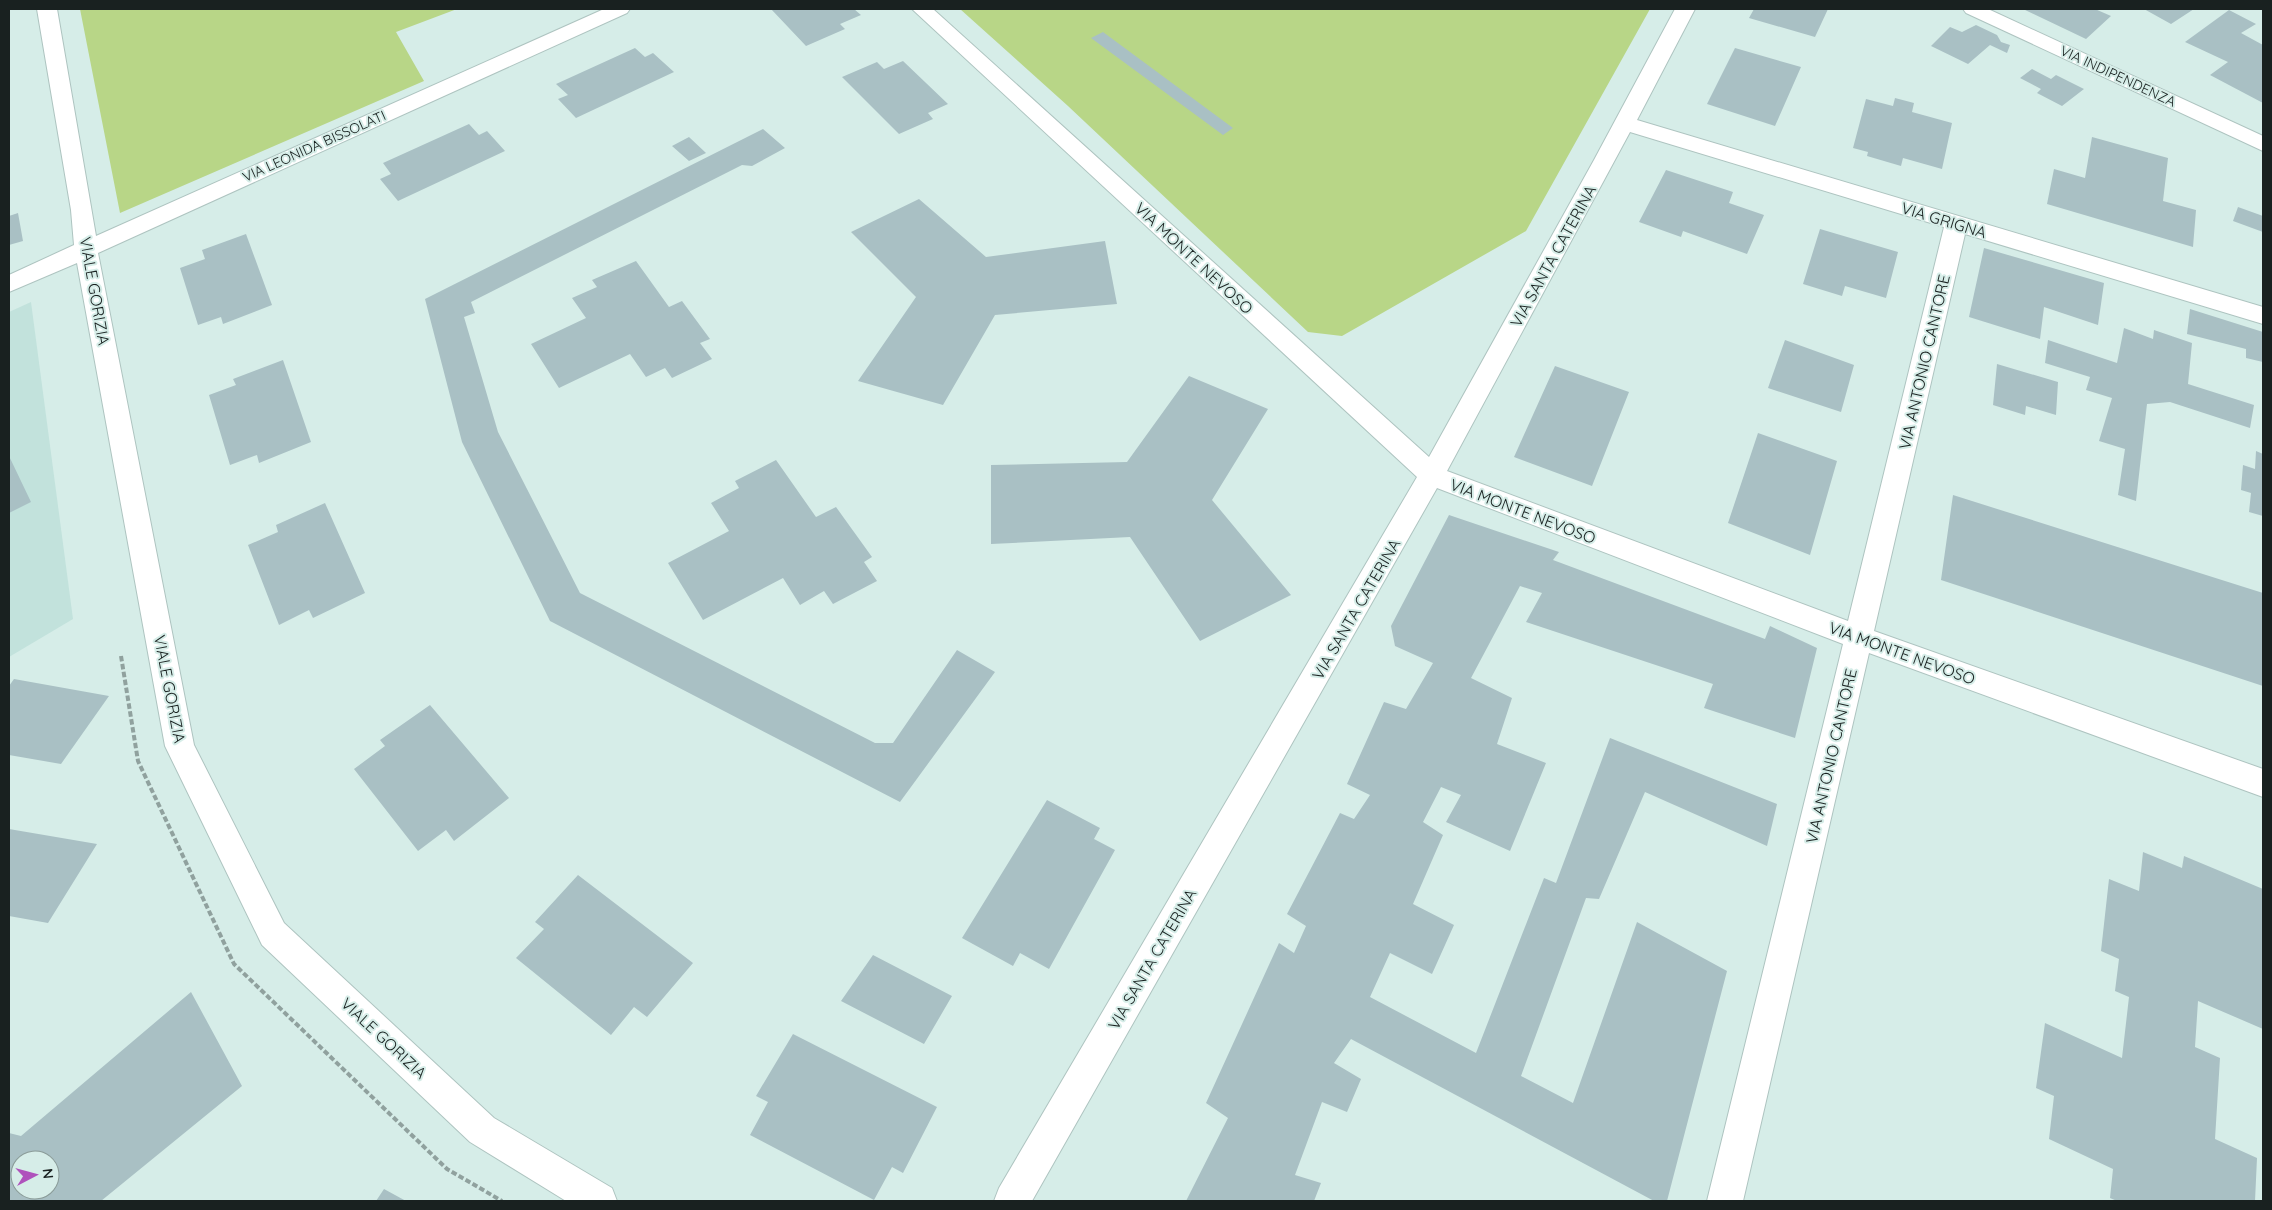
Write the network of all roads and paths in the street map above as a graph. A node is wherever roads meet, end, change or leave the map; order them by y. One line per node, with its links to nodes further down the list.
1 (47, 9): 9 (street, VIALE GORIZIA)
2 (620, 9): 9 (street, VIA LEONIDA BISSOLATI)
3 (922, 9): 12 (street, VIA MONTE NEVOSO)
4 (1685, 9): 6 (street, VIA SANTA CATERINA)
5 (1973, 9): 7 (street, VIA INDIPENDENZA)
6 (1626, 124): 8 (street, VIA GRIGNA); 12 (street, VIA SANTA CATERINA)
7 (2263, 144)
8 (1956, 224): 11 (street, VIA GRIGNA); 13 (street, VIA ANTONIO CANTORE)
9 (86, 248): 10 (street, VIA LEONIDA BISSOLATI); 15 (street, VIALE GORIZIA)
10 (9, 284)
11 (2263, 315)
12 (1433, 476): 13 (street, VIA MONTE NEVOSO); 16 (street, VIA SANTA CATERINA)
13 (1860, 638): 14 (street, VIA MONTE NEVOSO); 17 (street, VIA ANTONIO CANTORE)
14 (2263, 783)
15 (599, 1201)
16 (1012, 1201)
17 (1725, 1201)

